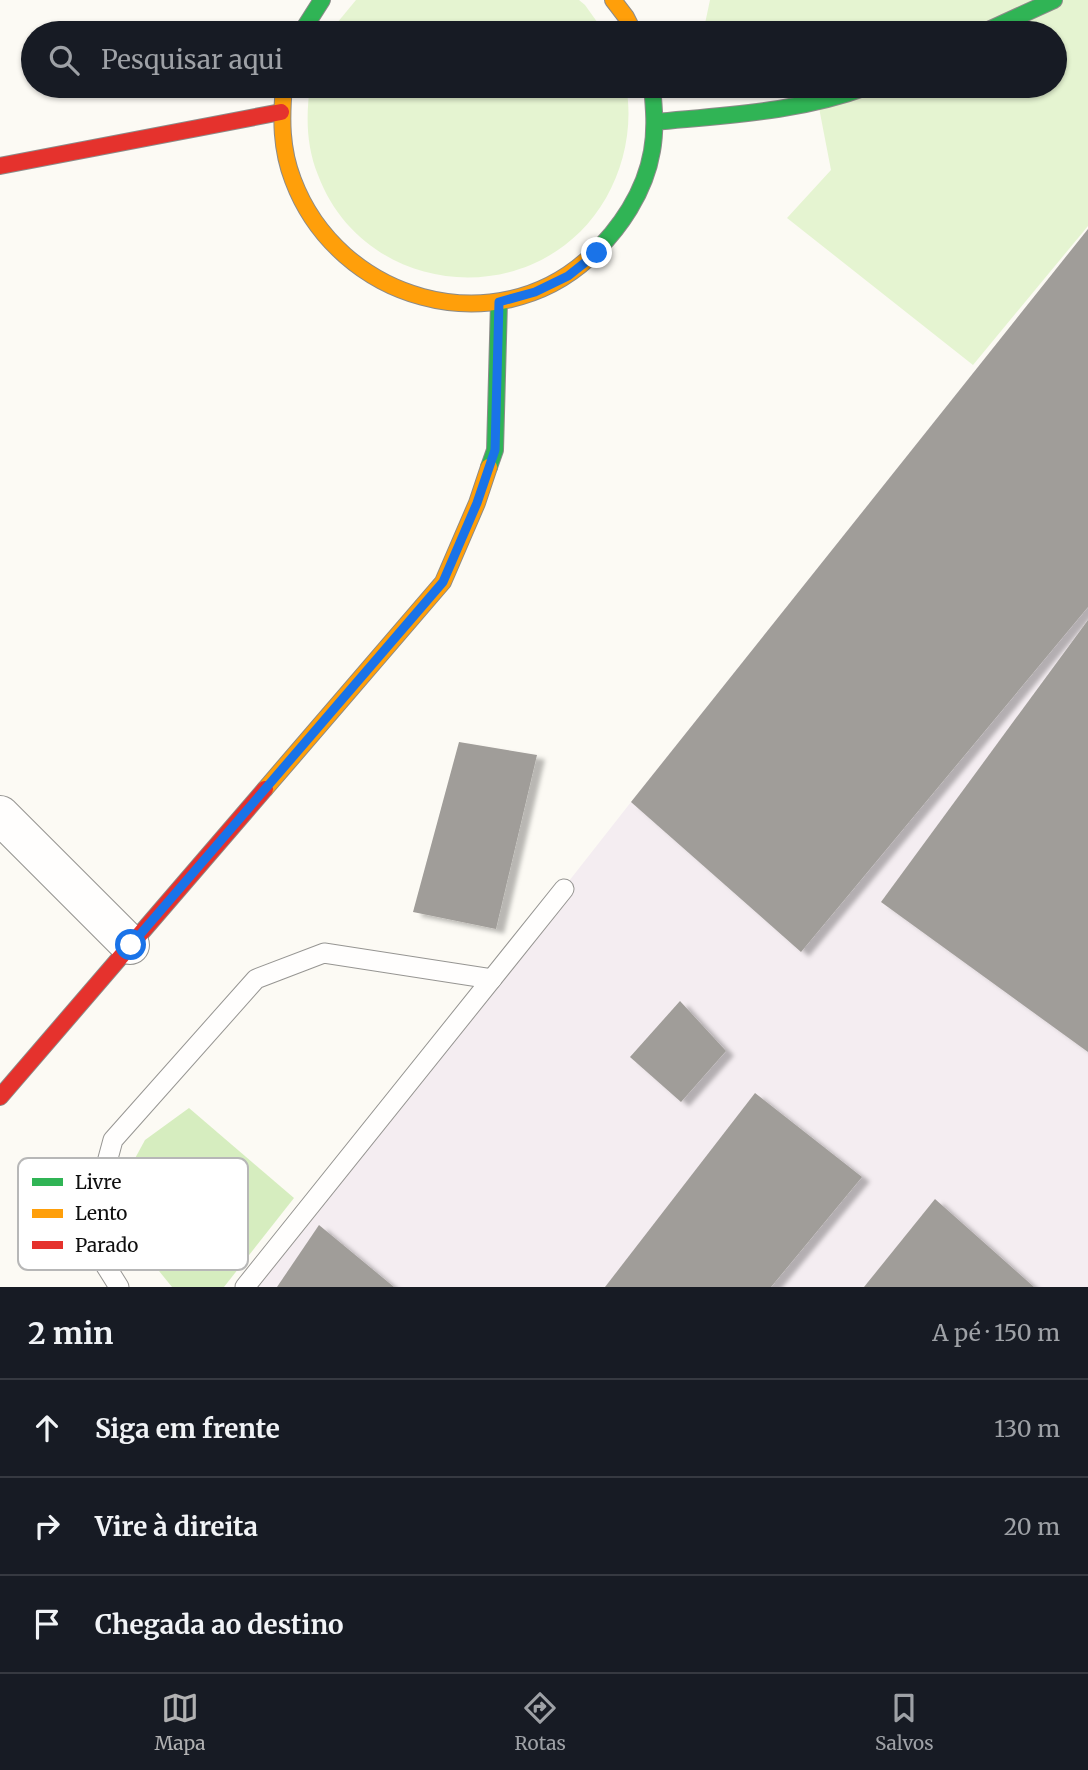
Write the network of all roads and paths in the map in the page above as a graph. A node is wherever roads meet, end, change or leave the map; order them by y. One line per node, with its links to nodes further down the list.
1 (322, 0): 4 (street)
2 (613, 0): 5 (street)
3 (1054, 0): 6 (street)
4 (309, 21)
5 (628, 21)
6 (1008, 21)
7 (283, 98): 10 (street)
8 (653, 98): 11 (street)
9 (836, 98): 11 (street)
10 (281, 112): 12 (street); 13 (street)
11 (655, 122): 13 (street)
12 (0, 166)
13 (499, 302): 16 (street)
14 (0, 815): 16 (street)
15 (564, 889): 17 (lane)
16 (131, 945): 18 (street)
17 (492, 979): 19 (lane); 22 (lane)
18 (0, 1097)
19 (108, 1158)
20 (108, 1270): 21 (lane)
21 (119, 1287)
22 (245, 1287)

